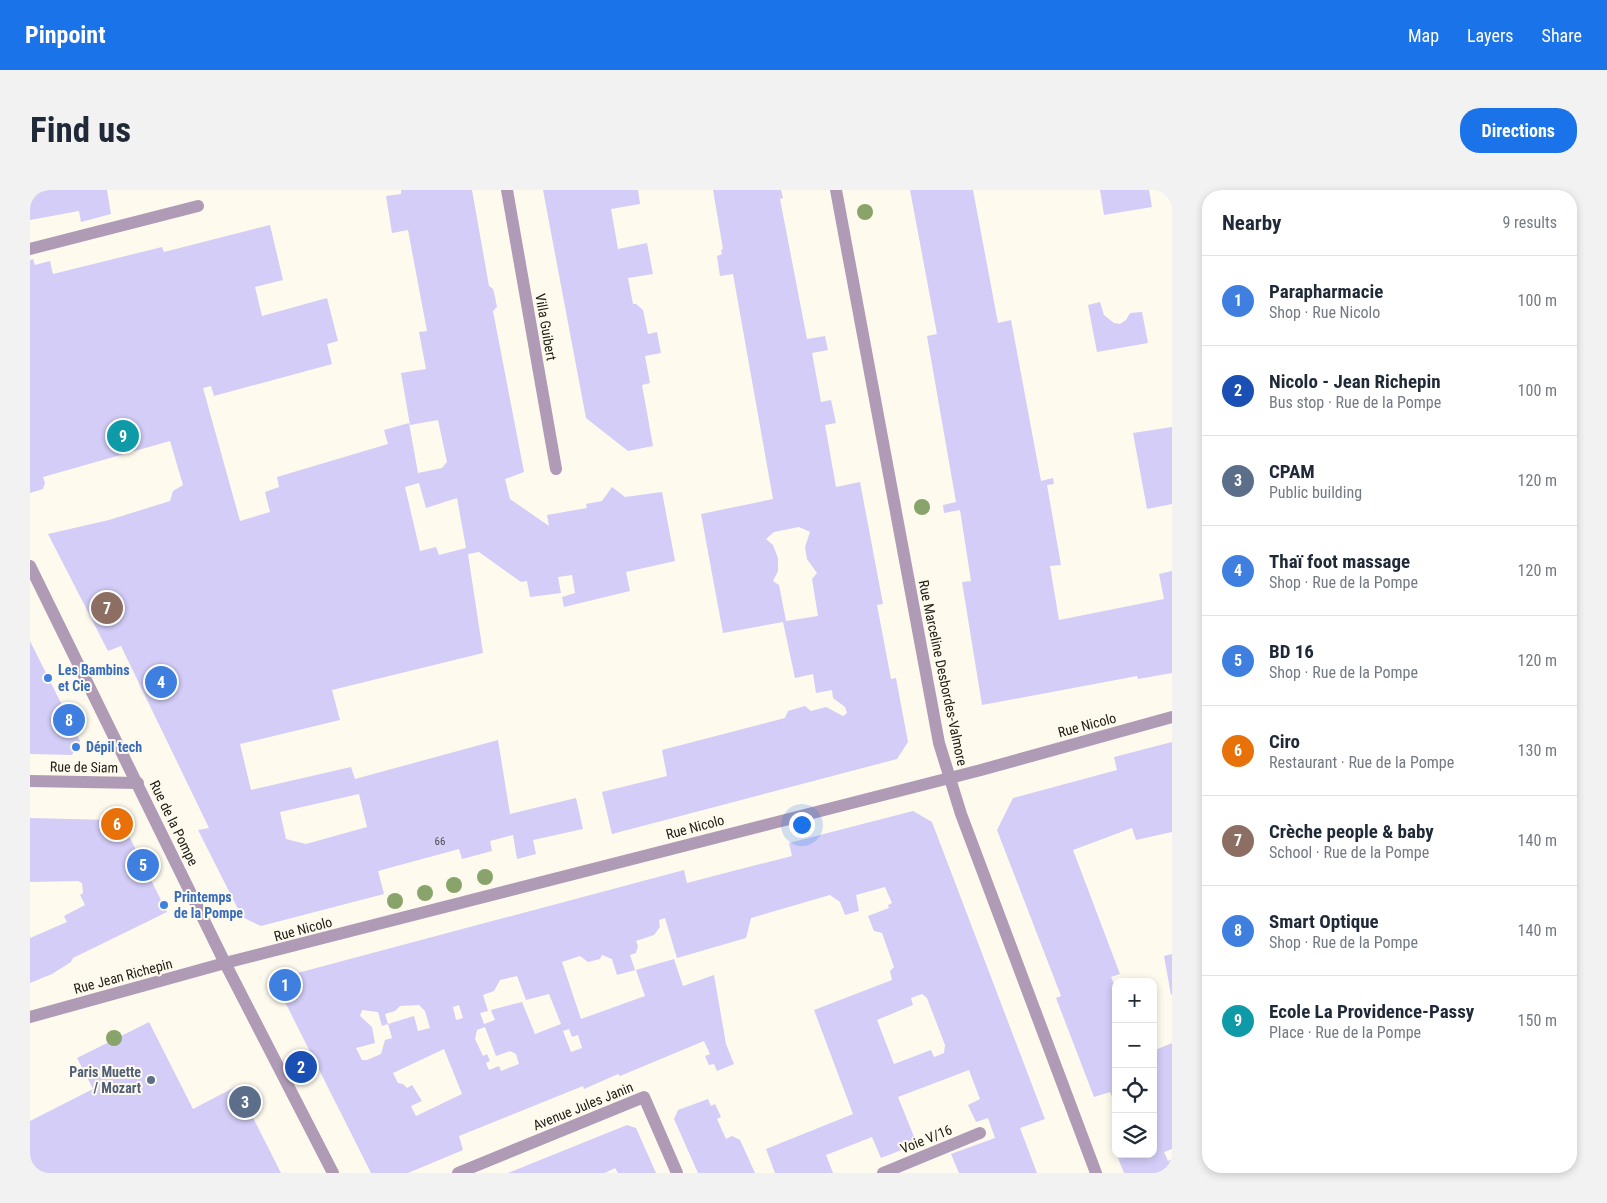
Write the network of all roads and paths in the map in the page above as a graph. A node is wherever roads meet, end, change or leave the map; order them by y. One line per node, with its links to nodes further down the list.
1 (507, 190): 5 (street, Villa Guibert)
2 (836, 190): 8 (street, Rue Marceline Desbordes-Valmore)
3 (198, 206): 4 (street)
4 (30, 249)
5 (556, 469)
6 (30, 566): 10 (street, Rue de la Pompe)
7 (1172, 717): 8 (street, Rue Nicolo)
8 (950, 777): 11 (street, Rue Nicolo); 18 (street, Rue Marceline Desbordes-Valmore)
9 (30, 781): 10 (street, Rue de Siam)
10 (138, 783): 11 (street, Rue de la Pompe)
11 (225, 963): 12 (street, Rue Jean Richepin); 14 (street, Rue de la Pompe)
12 (30, 1018)
13 (980, 1133): 17 (street, Voie V/16)
14 (333, 1173)
15 (458, 1173): 16 (street, Avenue Jules Janin)
16 (677, 1173)
17 (882, 1173)
18 (1096, 1173)

